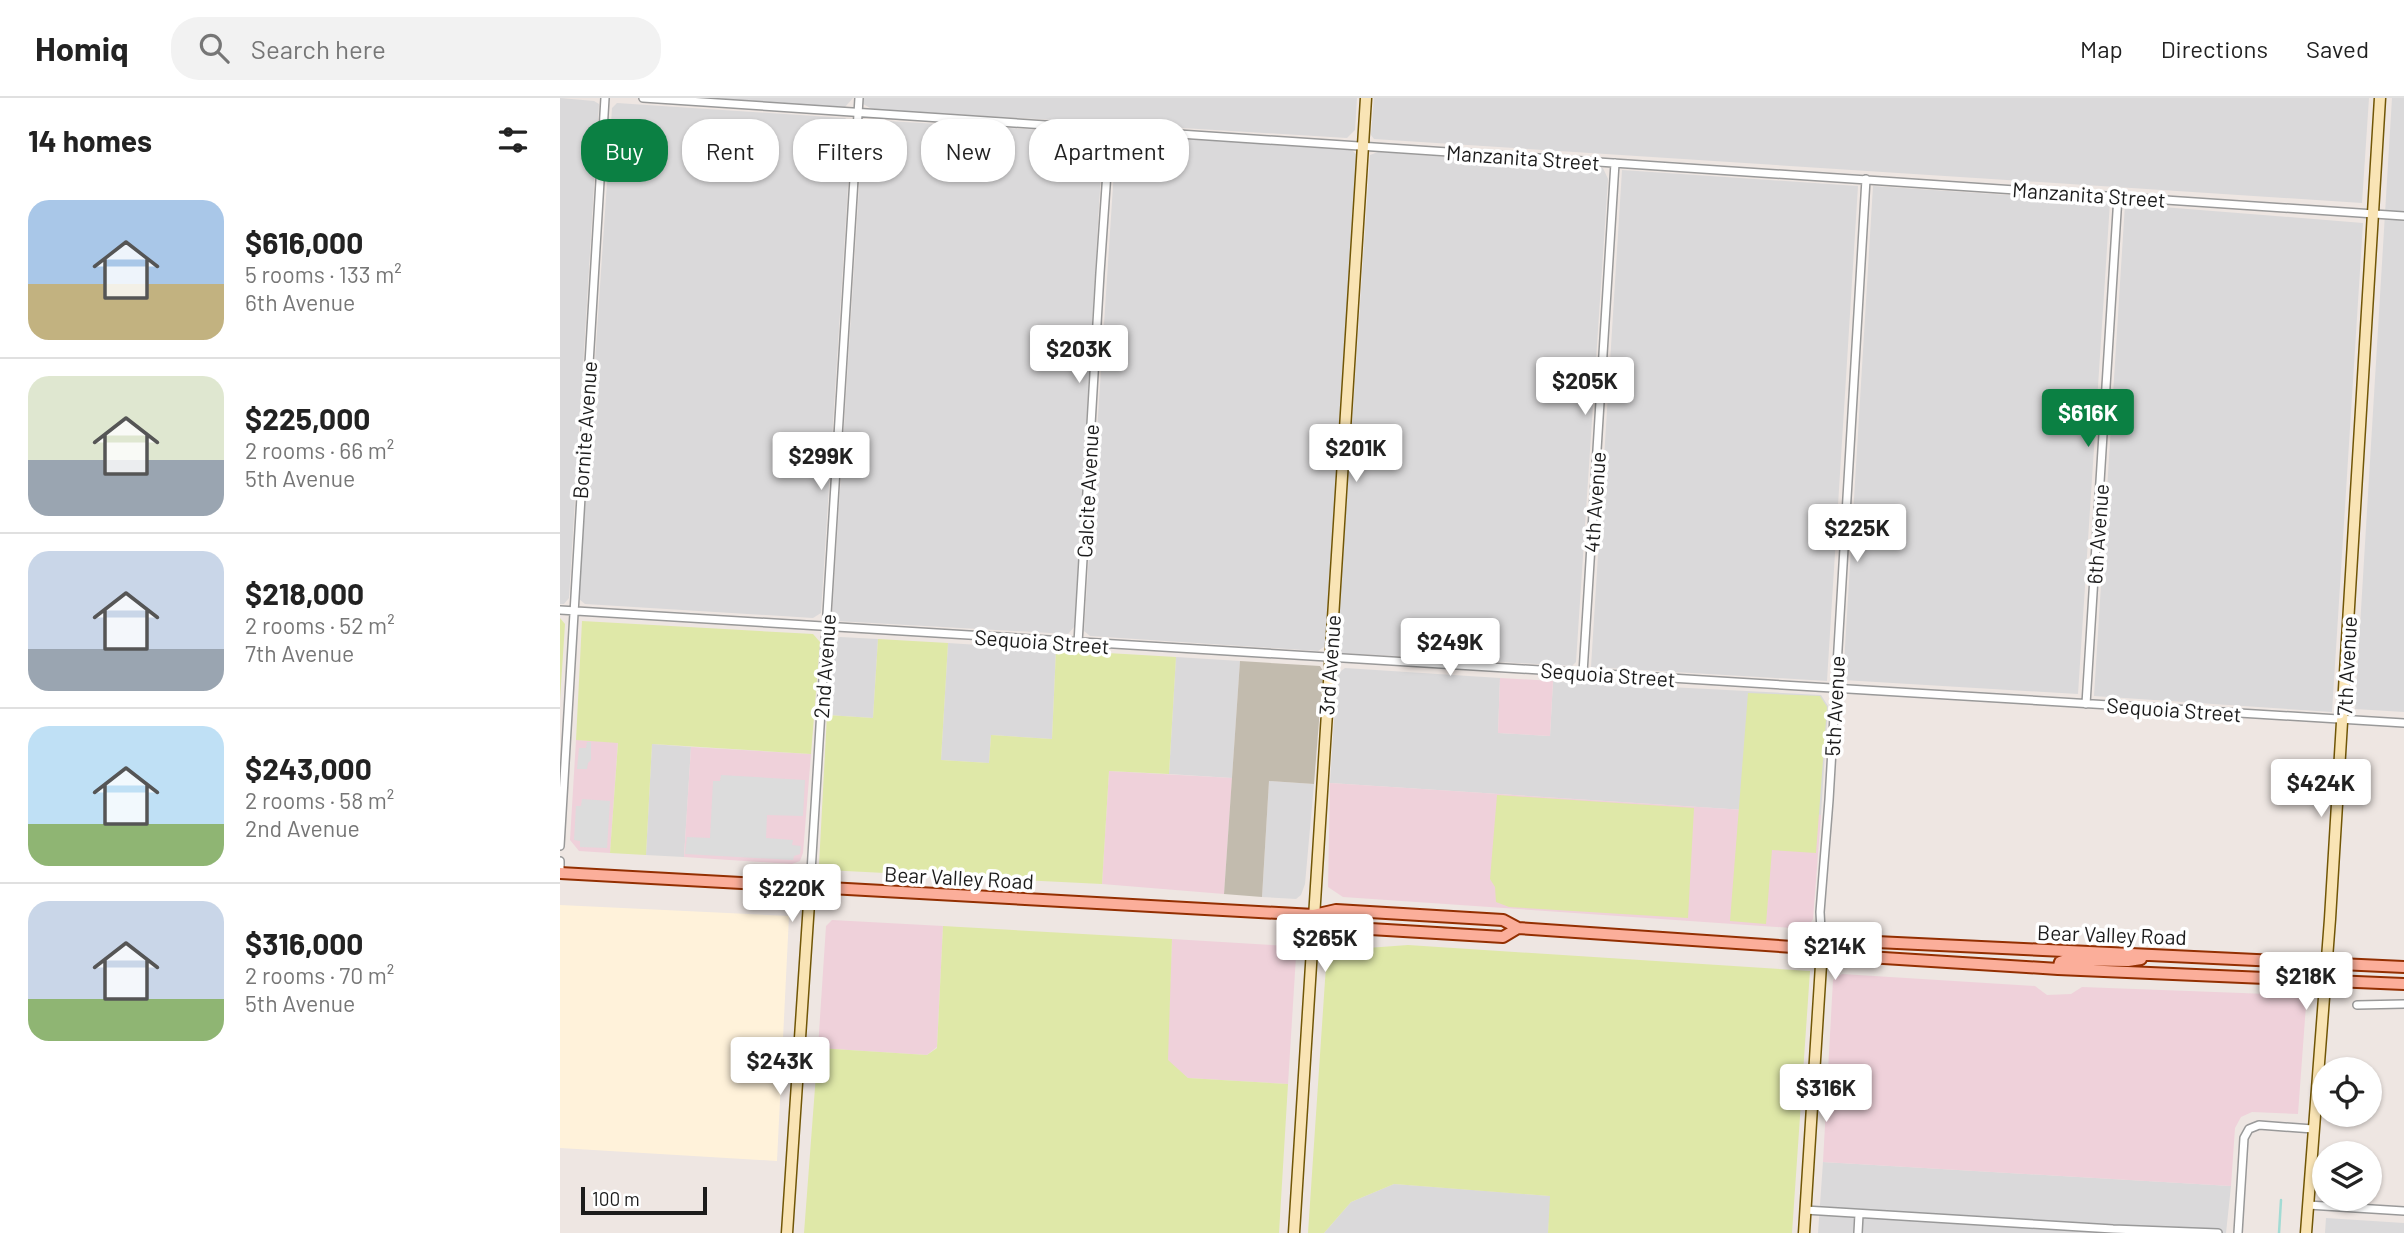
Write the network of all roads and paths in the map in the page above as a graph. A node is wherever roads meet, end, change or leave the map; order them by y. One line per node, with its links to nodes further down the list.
1 (605, 98): 17 (street, Bornite Avenue)
2 (643, 98): 6 (street, Manzanita Street)
3 (859, 98): 6 (street, 2nd Avenue)
4 (1366, 98): 9 (street, 3rd Avenue)
5 (2380, 98): 14 (street, 7th Avenue)
6 (858, 112): 7 (street, Manzanita Street); 18 (street, 2nd Avenue)
7 (1029, 124)
8 (1189, 134): 9 (street, Manzanita Street)
9 (1363, 146): 10 (street, Manzanita Street); 20 (street, 3rd Avenue)
10 (1615, 163): 11 (street, Manzanita Street); 21 (street, 4th Avenue)
11 (1866, 179): 13 (street, Manzanita Street); 22 (street, 5th Avenue)
12 (1106, 182): 19 (street, Calcite Avenue)
13 (2118, 196): 14 (street, Manzanita Street); 23 (street, 6th Avenue)
14 (2373, 214): 15 (street, Manzanita Street); 24 (street, 7th Avenue)
15 (2404, 216)
16 (560, 610): 17 (street, Sequoia Street)
17 (573, 611): 18 (street, Sequoia Street); 26 (street, Bornite Avenue)
18 (826, 627): 19 (street, Sequoia Street); 29 (street, 2nd Avenue)
19 (1078, 643): 20 (street, Sequoia Street)
20 (1330, 658): 21 (street, Sequoia Street); 30 (street, 3rd Avenue)
21 (1583, 673): 22 (street, Sequoia Street)
22 (1835, 688): 23 (street, Sequoia Street); 32 (street, 5th Avenue)
23 (2086, 704): 24 (street, Sequoia Street)
24 (2343, 720): 25 (street, Sequoia Street); 34 (street, 7th Avenue)
25 (2404, 723)
26 (560, 846)
27 (560, 860): 28 (street)
28 (560, 873): 29 (main road, Bear Valley Road)
29 (810, 888): 30 (main road, Bear Valley Road); 47 (street, 2nd Avenue)
30 (1314, 915): 31 (main road, Bear Valley Road); 31 (main road, Bear Valley Road); 48 (street, 3rd Avenue)
31 (1518, 928): 32 (main road, Bear Valley Road)
32 (1822, 949): 33 (main road, Bear Valley Road); 36 (main road, Bear Valley Road); 43 (street, 5th Avenue)
33 (2158, 955): 34 (main road, Bear Valley Road); 36 (main road)
34 (2327, 962): 35 (main road, Bear Valley Road); 37 (street, 7th Avenue)
35 (2404, 967)
36 (2058, 969): 37 (main road, Bear Valley Road)
37 (2325, 979): 38 (main road, Bear Valley Road); 41 (street, 7th Avenue)
38 (2404, 984)
39 (2404, 1004): 40 (street)
40 (2357, 1005)
41 (2313, 1129): 42 (street, 7th Avenue); 52 (street)
42 (2308, 1205): 44 (street); 53 (street, 7th Avenue)
43 (1805, 1210): 45 (street); 49 (street, 5th Avenue)
44 (2404, 1211)
45 (1859, 1214): 46 (street); 50 (street)
46 (2113, 1231): 51 (street)
47 (787, 1233)
48 (1294, 1233)
49 (1804, 1233)
50 (1858, 1233)
51 (2218, 1233)
52 (2238, 1233)
53 (2306, 1233)

